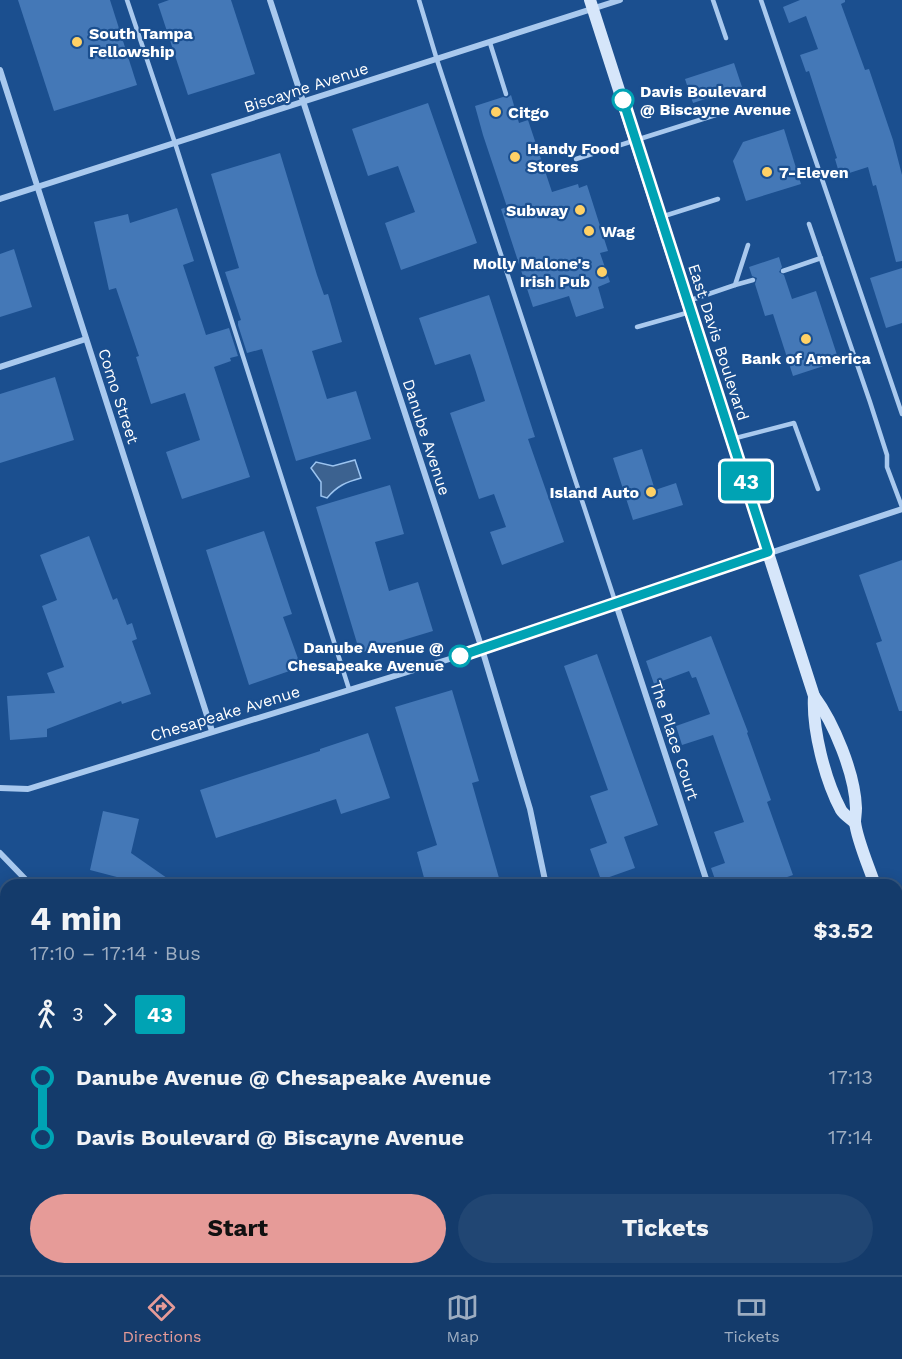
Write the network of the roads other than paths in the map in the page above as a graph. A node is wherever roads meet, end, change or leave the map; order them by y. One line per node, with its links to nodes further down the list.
1 (127, 0): 16 (lane)
2 (270, 0): 13 (street, Danube Avenue)
3 (419, 0): 10 (lane)
4 (620, 0): 7 (street, Biscayne Avenue)
5 (713, 0): 8 (lane)
6 (761, 0): 32 (lane)
7 (592, 4): 9 (street, Biscayne Avenue); 15 (street, East Davis Boulevard)
8 (726, 38)
9 (490, 43): 10 (street, Biscayne Avenue); 12 (lane)
10 (437, 60): 13 (street, Biscayne Avenue); 37 (lane)
11 (0, 70): 18 (street, Como Street)
12 (506, 94)
13 (305, 101): 16 (street, Biscayne Avenue); 38 (street, Danube Avenue)
14 (725, 112): 15 (lane)
15 (636, 140): 17 (lane); 21 (street, East Davis Boulevard)
16 (175, 143): 18 (street, Biscayne Avenue); 39 (lane)
17 (576, 159)
18 (38, 187): 19 (street, Biscayne Avenue); 30 (street, Como Street)
19 (0, 199)
20 (718, 199): 21 (lane)
21 (661, 216): 28 (street, East Davis Boulevard)
22 (809, 225): 24 (lane)
23 (748, 244): 27 (lane)
24 (821, 258): 25 (lane); 35 (lane)
25 (783, 271)
26 (753, 280): 27 (lane)
27 (735, 285): 28 (lane)
28 (689, 306): 29 (lane); 33 (street, East Davis Boulevard)
29 (638, 327)
30 (86, 339): 31 (street); 41 (street, Como Street)
31 (0, 367)
32 (902, 414)
33 (732, 439): 34 (lane); 36 (street, East Davis Boulevard)
34 (818, 489)
35 (902, 508): 36 (street, Chesapeake Avenue)
36 (768, 552): 37 (street, Chesapeake Avenue); 40 (street, East Davis Boulevard)
37 (616, 604): 38 (street, Chesapeake Avenue); 47 (street, The Place Court)
38 (482, 649): 39 (street, Chesapeake Avenue); 46 (street, Danube Avenue)
39 (349, 689): 41 (street, Chesapeake Avenue)
40 (814, 696): 43 (street, East Davis Boulevard); 43 (street, East Davis Boulevard)
41 (212, 731): 42 (street, Chesapeake Avenue)
42 (0, 788)
43 (855, 823): 48 (street, East Davis Boulevard)
44 (0, 853): 45 (street)
45 (25, 879)
46 (545, 879)
47 (706, 879)
48 (873, 879)

